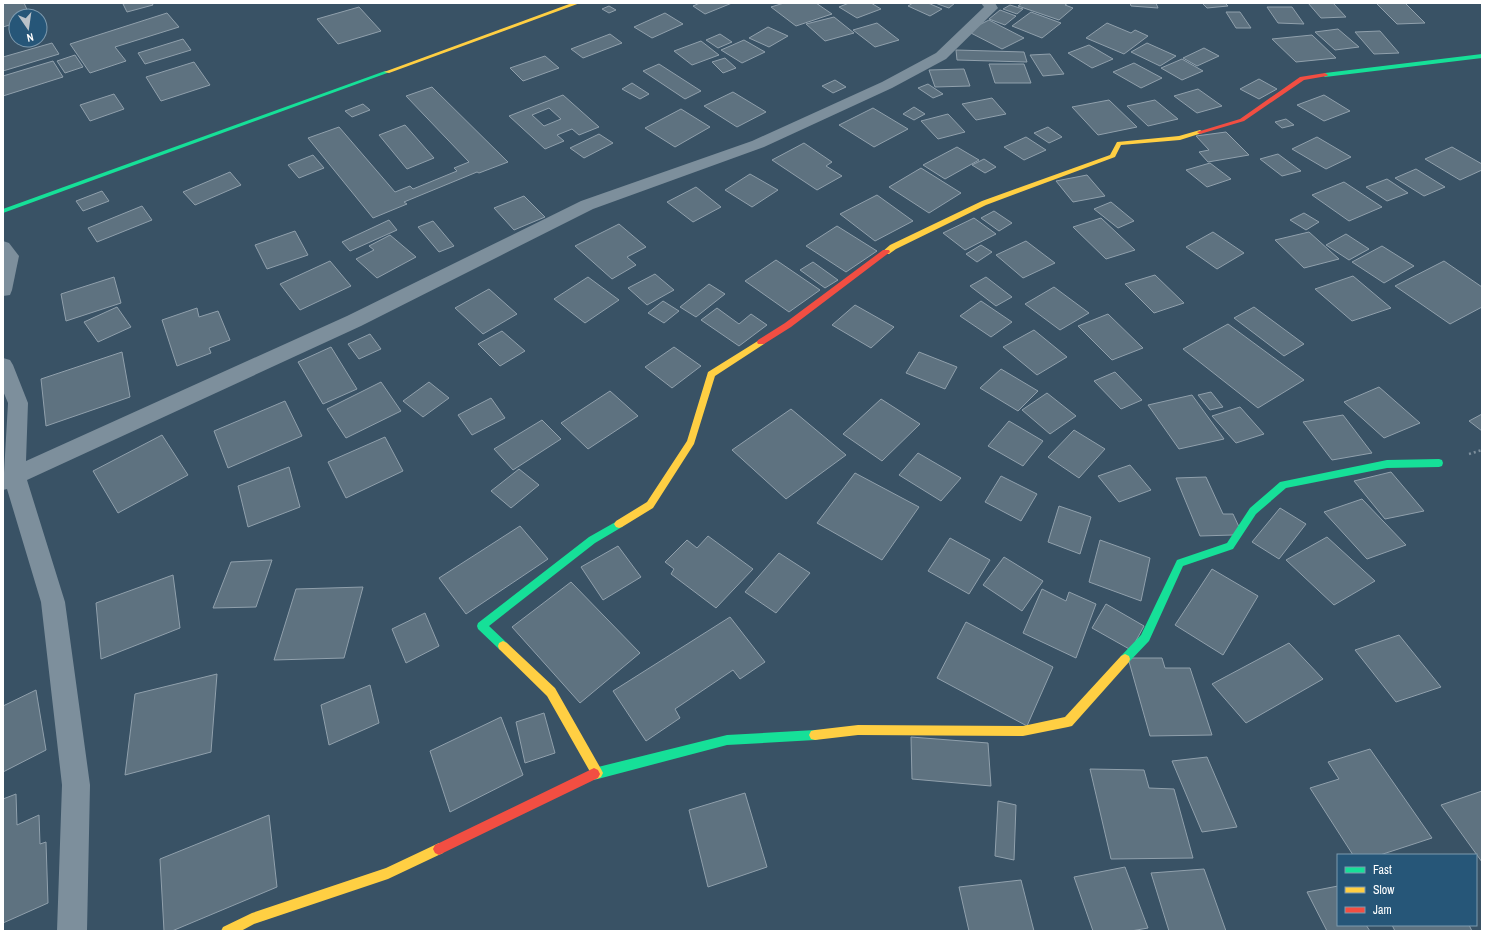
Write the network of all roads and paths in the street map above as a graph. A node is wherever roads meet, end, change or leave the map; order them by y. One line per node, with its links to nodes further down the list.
1 (577, 3): 4 (street)
2 (988, 3): 9 (street)
3 (1482, 56): 10 (street)
4 (3, 211)
5 (3, 247): 6 (street)
6 (3, 290)
7 (3, 364): 9 (street)
8 (1439, 463): 10 (street)
9 (9, 478): 11 (street)
10 (597, 773): 12 (street)
11 (72, 931)
12 (227, 931)

